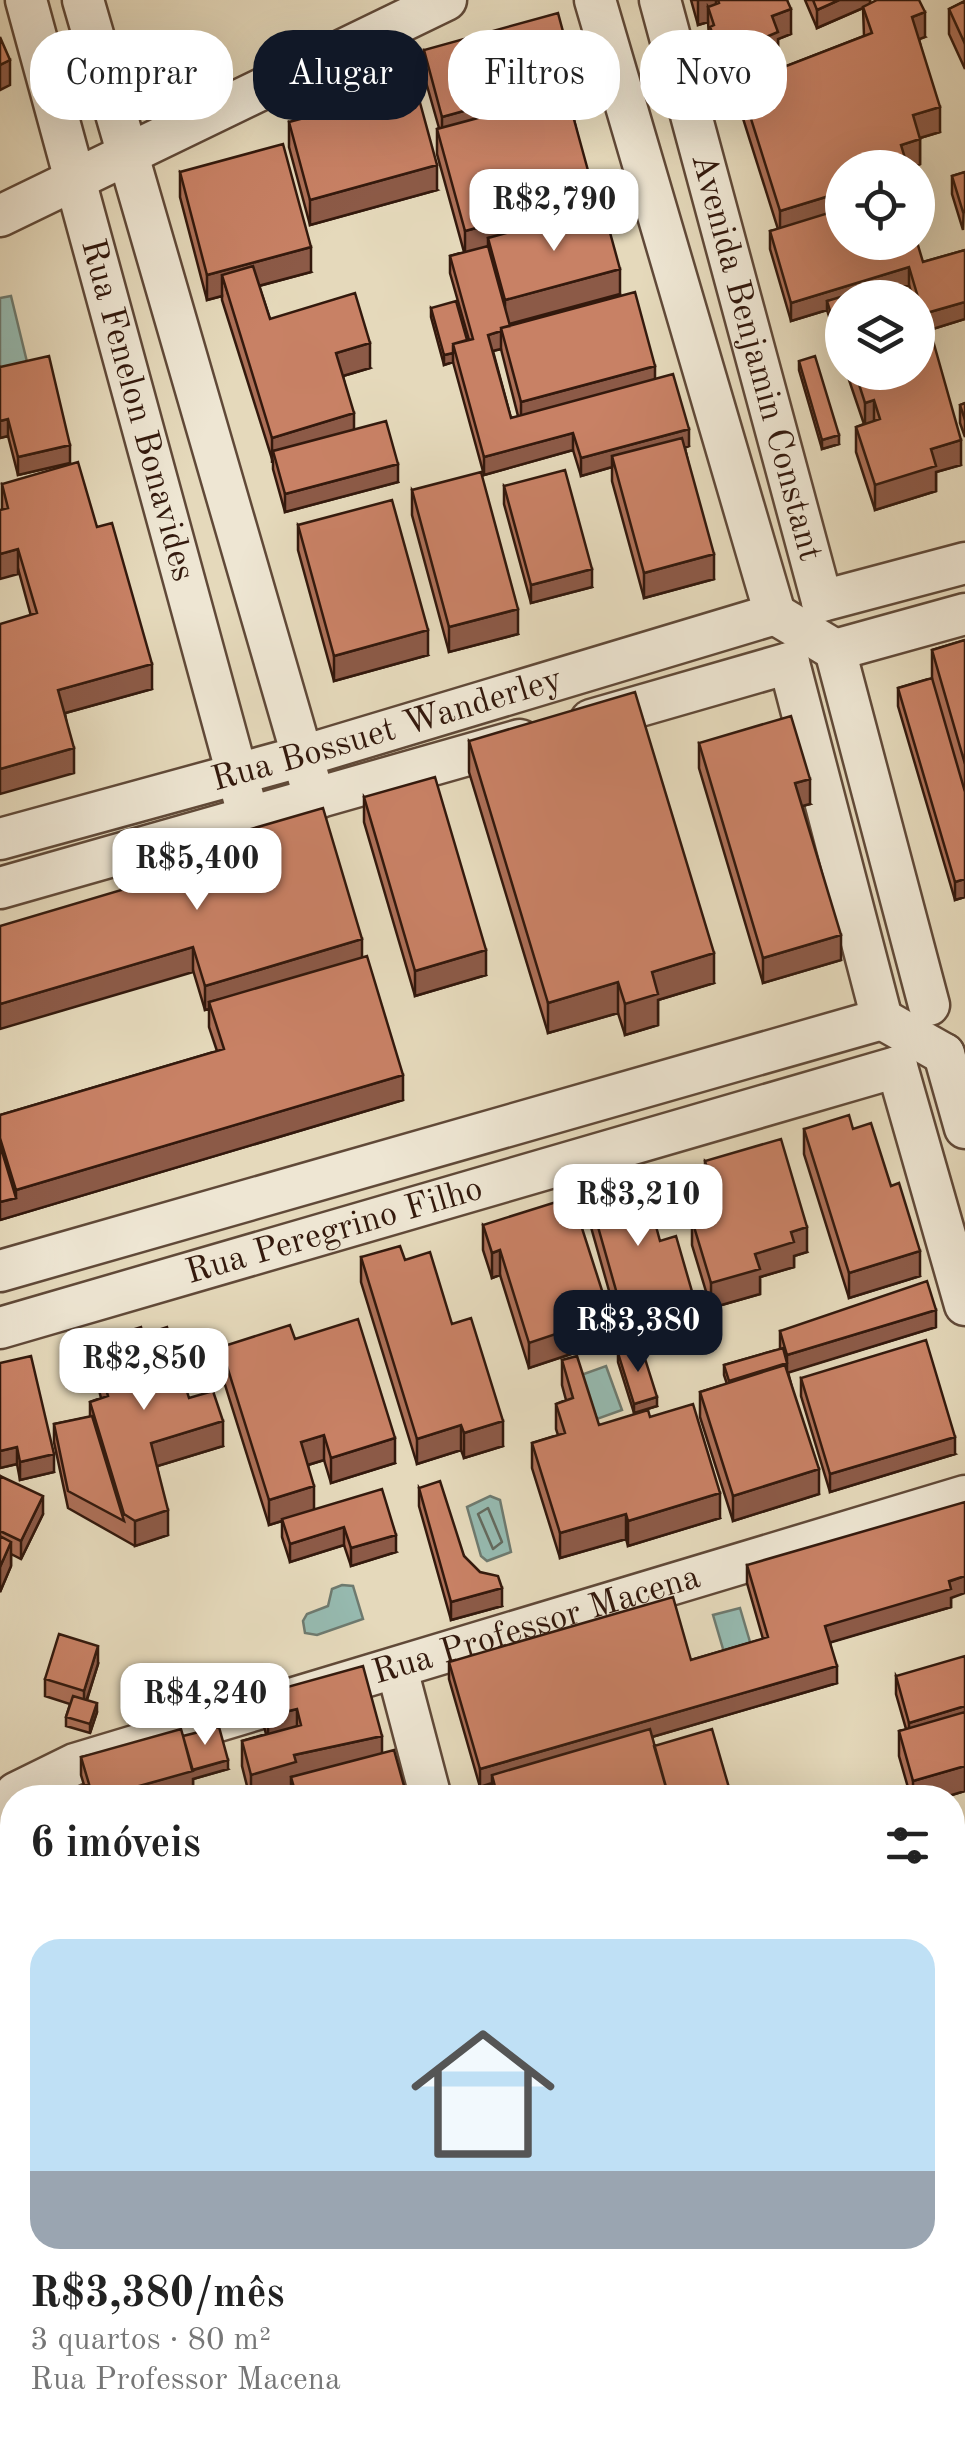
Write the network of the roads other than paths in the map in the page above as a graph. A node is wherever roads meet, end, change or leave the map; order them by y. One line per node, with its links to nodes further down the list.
1 (26, 0): 7 (street, Rua Fenelon Bonavides)
2 (83, 0): 6 (street, Rua Fenelon Bonavides)
3 (446, 0): 6 (street)
4 (595, 0): 11 (street, Avenida Benjamin Constant)
5 (660, 0): 11 (street, Avenida Benjamin Constant)
6 (128, 156): 7 (street); 12 (street, Rua Fenelon Bonavides)
7 (77, 180): 8 (street); 13 (street, Rua Fenelon Bonavides)
8 (0, 216)
9 (965, 563): 11 (street, Rua Bossuet Wanderley)
10 (965, 614): 11 (street, Rua Bossuet Wanderley)
11 (805, 632): 12 (street, Rua Bossuet Wanderley); 14 (street, Rua Bossuet Wanderley); 18 (street, Avenida Benjamin Constant)
12 (303, 756): 13 (street, Rua Bossuet Wanderley); 14 (street, Rua Fenelon Bonavides)
13 (236, 773): 15 (street, Rua Fenelon Bonavides); 16 (street, Rua Bossuet Wanderley)
14 (316, 800): 15 (street, Rua Bossuet Wanderley)
15 (249, 818): 17 (street, Rua Bossuet Wanderley)
16 (0, 839)
17 (0, 888)
18 (928, 1032): 19 (street, Avenida Benjamin Constant); 20 (street, Rua Peregrino Filho); 21 (street, Avenida Benjamin Constant); 22 (street, Rua Peregrino Filho)
19 (965, 1128)
20 (0, 1271)
21 (965, 1306)
22 (0, 1328)
23 (965, 1496): 24 (street, Rua Professor Macena)
24 (397, 1669): 25 (street, Rua Professor Macena); 26 (street)
25 (32, 1785)
26 (428, 1785)

